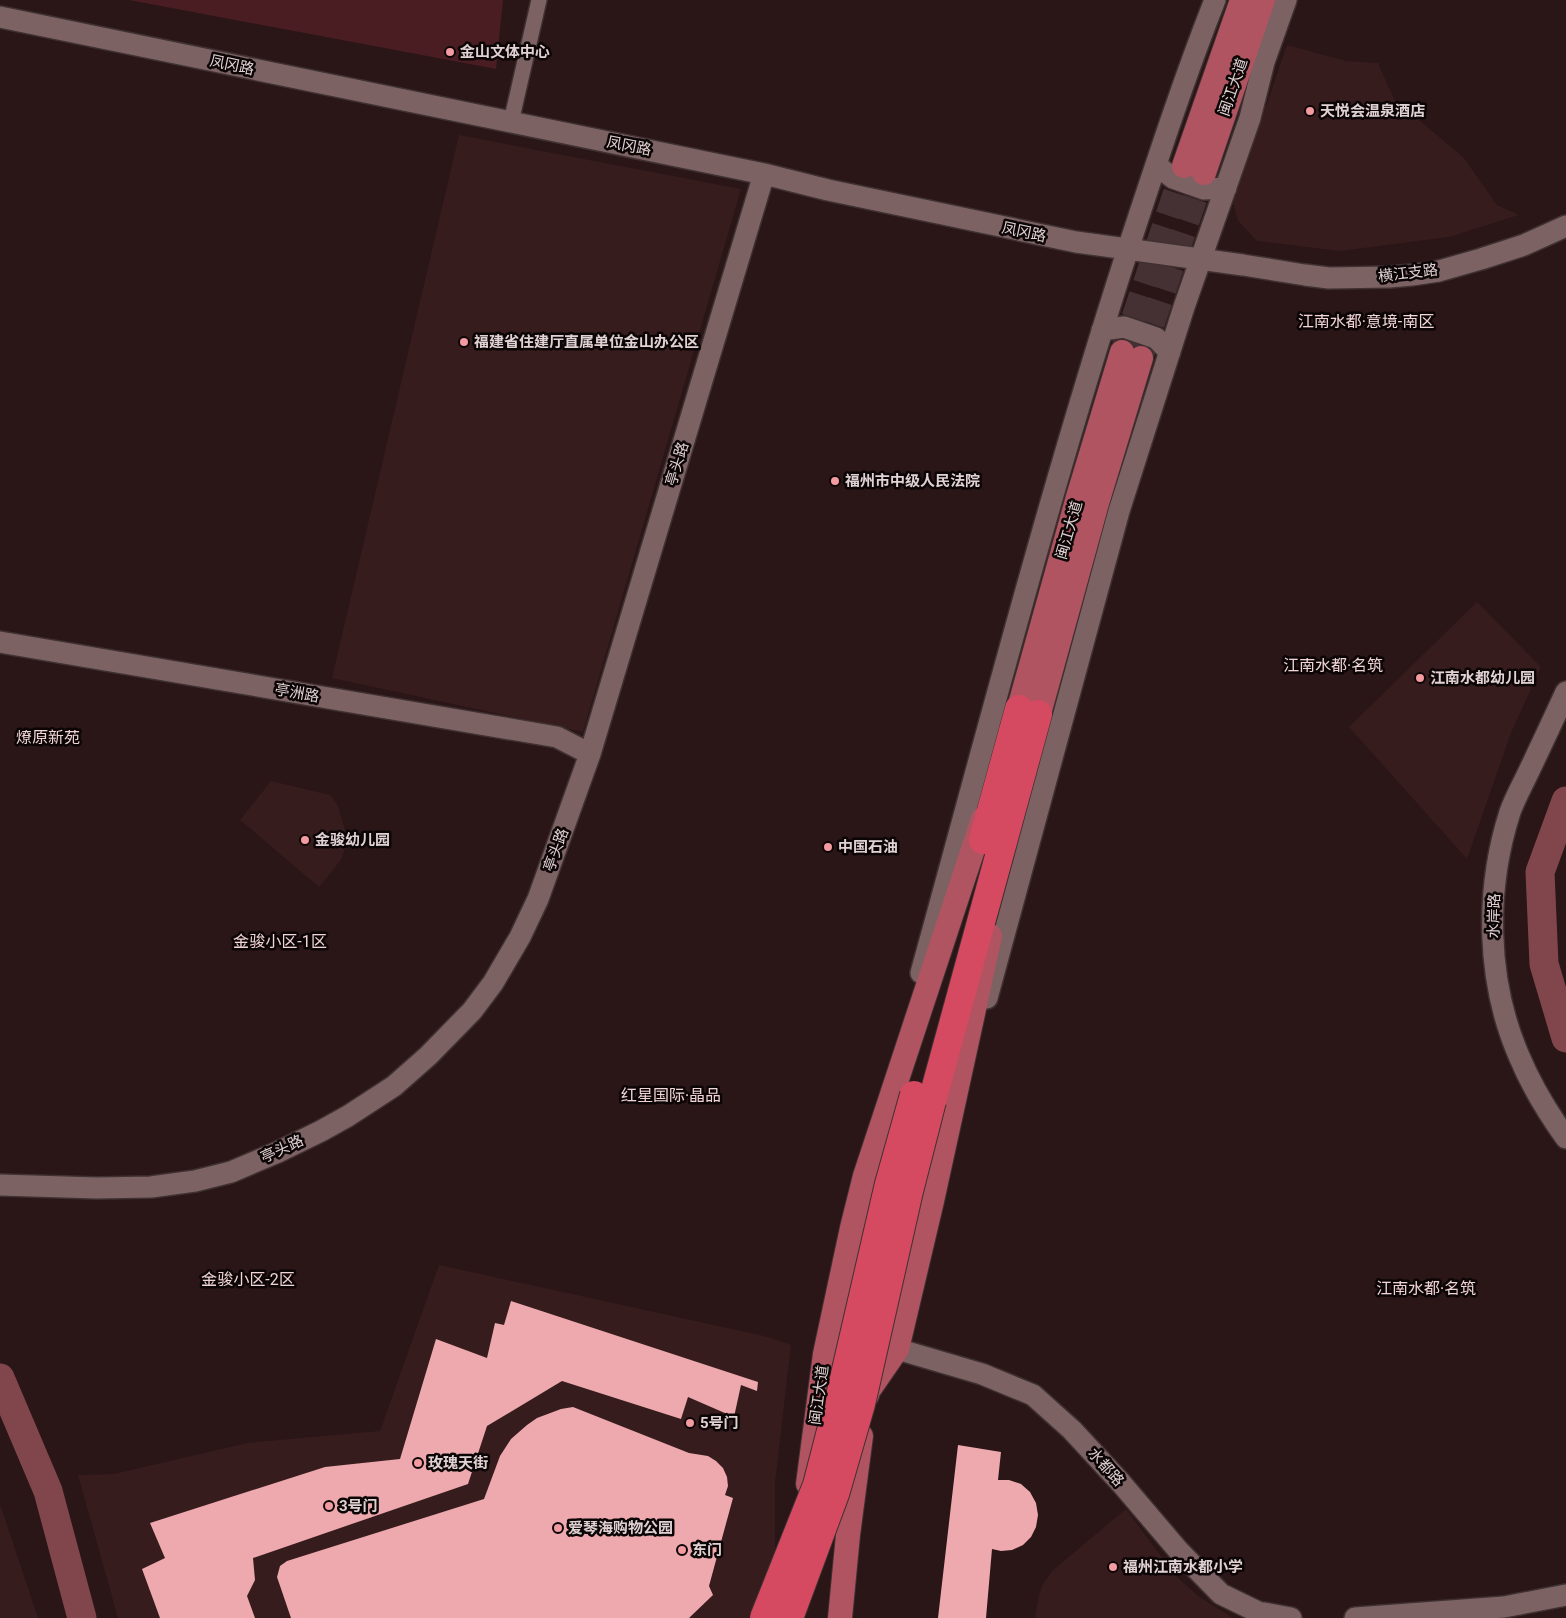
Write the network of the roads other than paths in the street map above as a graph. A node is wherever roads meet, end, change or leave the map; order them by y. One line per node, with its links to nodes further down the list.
1 (539, 0): 7 (street)
2 (1215, 0): 8 (main road)
3 (1242, 0): 4 (main road, 闽江大道)
4 (1263, 0)
5 (1286, 0): 10 (main road)
6 (7, 19): 7 (main road, 凤冈路)
7 (511, 122): 9 (main road, 凤冈路)
8 (1156, 165): 10 (main road); 12 (main road)
9 (764, 174): 12 (main road, 凤冈路); 21 (main road, 亭头路)
10 (1226, 188): 13 (main road)
11 (1566, 226): 14 (main road, 横江支路)
12 (1128, 250): 13 (main road, 凤冈路); 15 (main road)
13 (1201, 259): 14 (main road, 凤冈路); 16 (main road)
14 (1243, 265)
15 (1102, 330): 16 (main road); 24 (main road)
16 (1170, 352): 26 (main road)
17 (1132, 355): 20 (main road, 闽江大道)
18 (0, 642): 21 (main road, 亭洲路)
19 (1566, 692): 23 (main road, 水岸路)
20 (1028, 712): 22 (highway); 24 (main road, 闽江大道); 26 (main road)
21 (590, 754): 25 (main road, 亭头路)
22 (923, 1098): 29 (highway, bridge); 30 (highway, bridge)
23 (1566, 1138)
24 (865, 1176): 31 (main road, 闽江大道)
25 (0, 1186)
26 (932, 1201): 27 (main road)
27 (897, 1349): 32 (main road); 33 (main road, 水都路)
28 (1566, 1595): 34 (main road)
29 (764, 1618)
30 (789, 1618)
31 (805, 1618)
32 (840, 1618)
33 (1291, 1618)
34 (1355, 1618)

